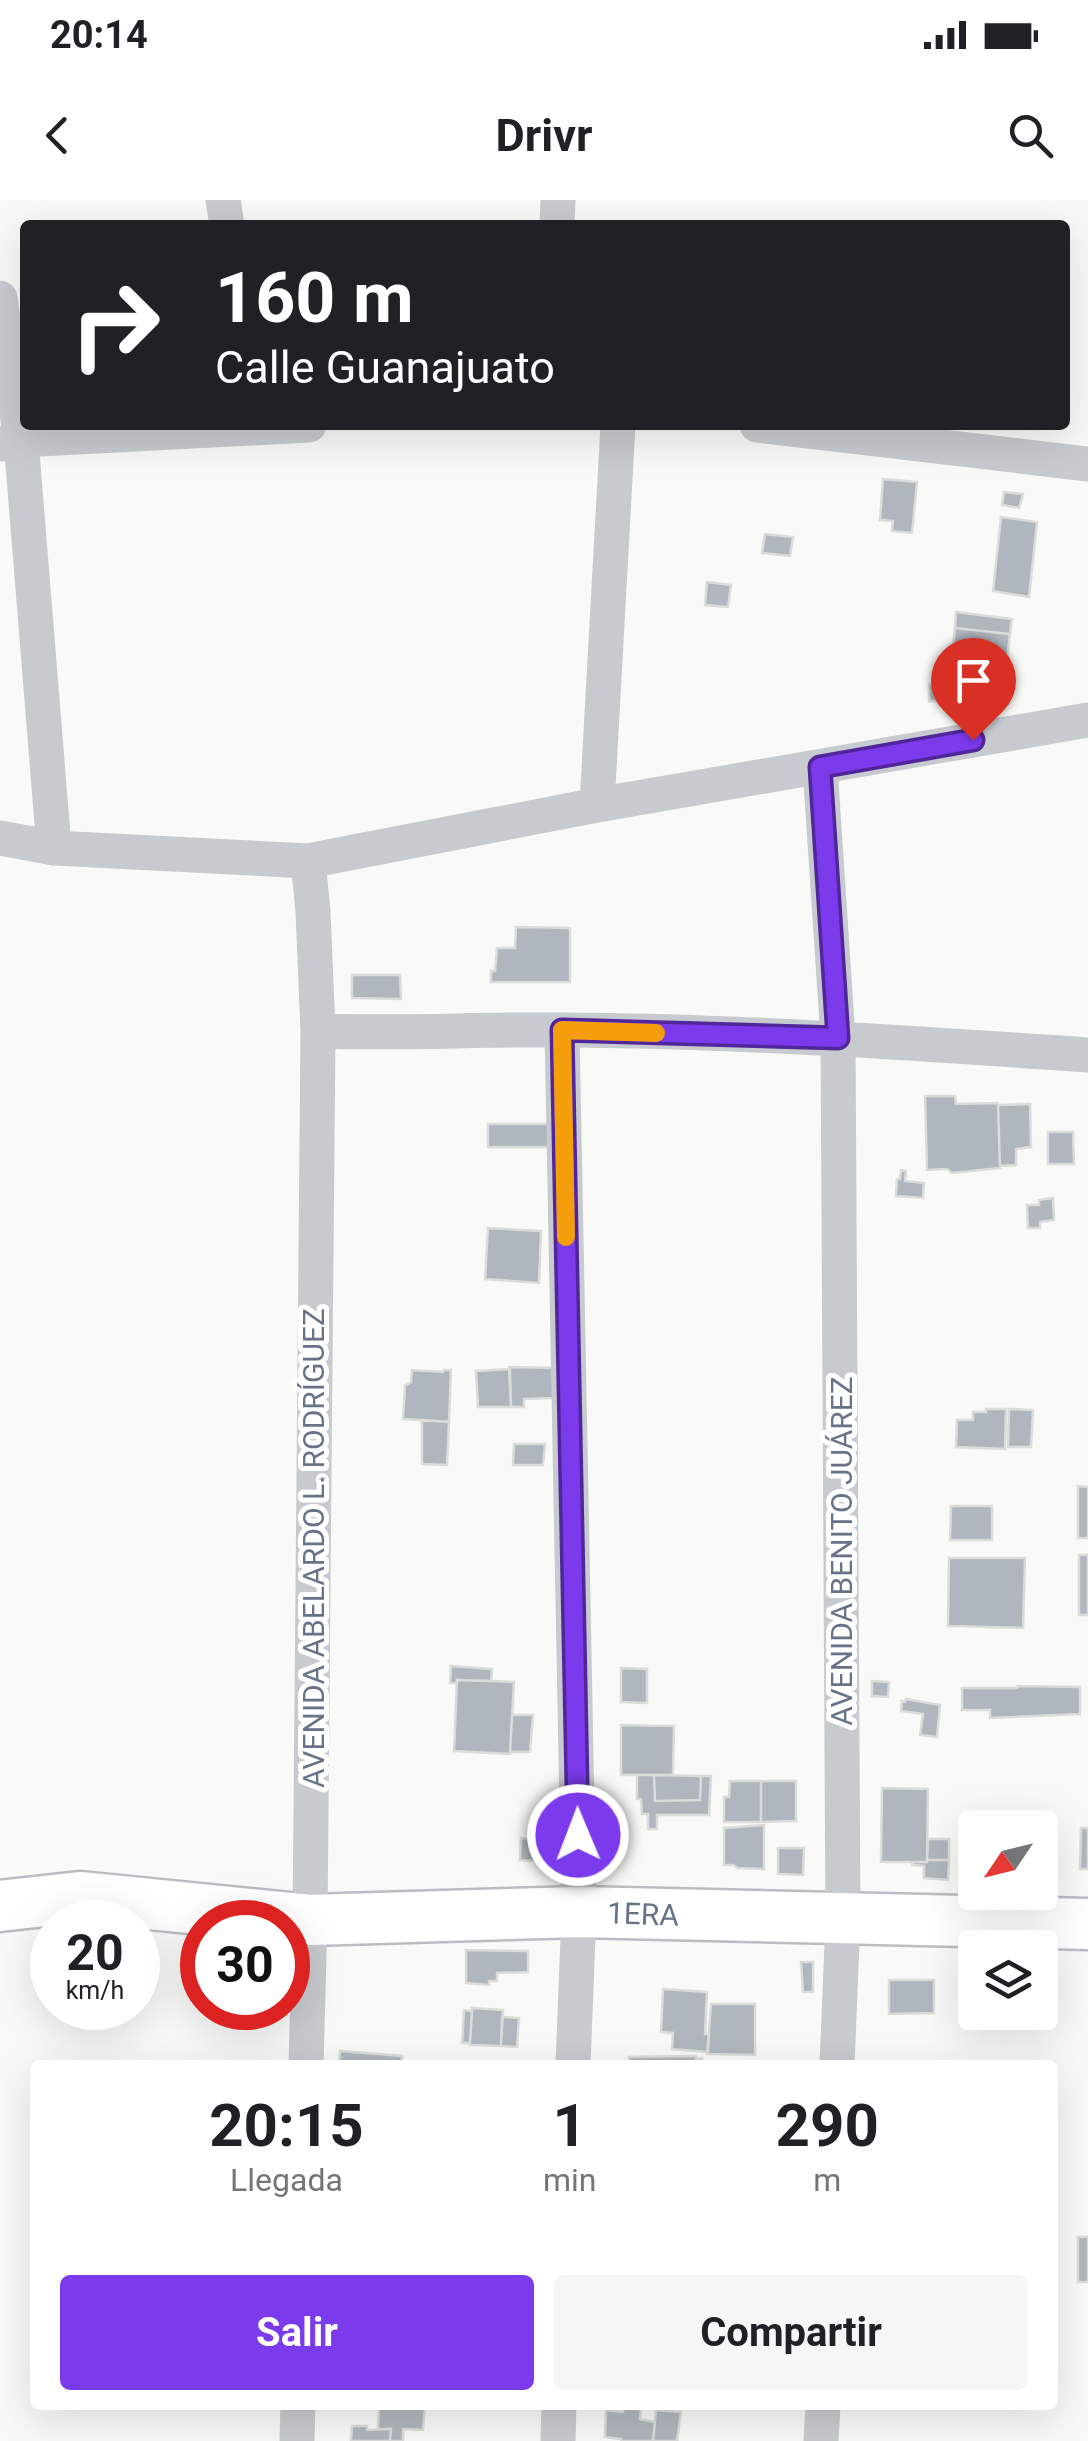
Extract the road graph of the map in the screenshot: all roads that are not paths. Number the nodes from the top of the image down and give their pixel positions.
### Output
1 (0, 298) edge
2 (194, 430) edge
3 (618, 430) edge
4 (799, 430) edge
5 (11, 442) edge
6 (1088, 464) edge
7 (1088, 720) edge
8 (820, 767) junction
9 (597, 806) junction
10 (0, 838) edge
11 (54, 848) junction
12 (308, 862) junction
13 (562, 1030) junction
14 (318, 1032) junction
15 (838, 1038) junction
16 (1088, 1055) edge
17 (0, 1906) edge
18 (180, 1907) edge
19 (579, 1912) junction
20 (310, 1920) joint
21 (843, 1920) junction
22 (1088, 1924) edge
23 (307, 2030) edge
24 (306, 2060) edge
25 (573, 2060) edge
26 (837, 2060) edge
27 (298, 2410) edge
28 (559, 2410) edge
29 (822, 2410) edge
30 (296, 2441) edge
31 (558, 2441) edge
32 (821, 2441) edge

1 - 5 street
2 - 5 street
3 - 9 street
4 - 6 street
5 - 11 street
7 - 8 street
8 - 9 street
8 - 15 street, AVENIDA BENITO JUÁREZ
9 - 12 street
10 - 11 street
11 - 12 street
12 - 14 street, AVENIDA ABELARDO L. RODRÍGUEZ
13 - 14 street
13 - 15 street
13 - 19 street
14 - 20 street, AVENIDA ABELARDO L. RODRÍGUEZ
15 - 16 street
15 - 21 street, AVENIDA BENITO JUÁREZ
17 - 18 main road, 1ERA
19 - 20 main road, 1ERA
19 - 21 main road, 1ERA
19 - 25 street
21 - 22 main road, 1ERA
21 - 26 street, AVENIDA BENITO JUÁREZ
23 - 24 street, AVENIDA ABELARDO L. RODRÍGUEZ
27 - 30 street
28 - 31 street
29 - 32 street

